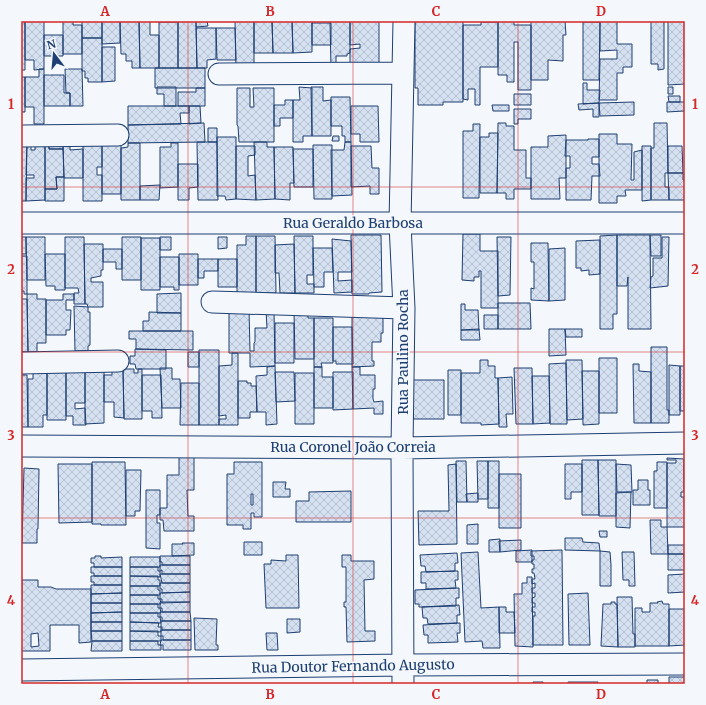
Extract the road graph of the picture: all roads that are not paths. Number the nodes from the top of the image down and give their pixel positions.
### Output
1 (404, 21) edge
2 (403, 73) junction
3 (220, 74) dead end
4 (118, 135) dead end
5 (21, 136) edge
6 (21, 223) edge
7 (685, 223) edge
8 (400, 224) junction
9 (212, 302) dead end
10 (404, 308) junction
11 (118, 361) dead end
12 (21, 363) edge
13 (685, 443) edge
14 (21, 446) edge
15 (402, 448) junction
16 (685, 664) edge
17 (21, 670) edge
18 (403, 675) edge

1 - 2 street, Rua Paulino Rocha
2 - 3 street
2 - 8 street, Rua Paulino Rocha
4 - 5 street
6 - 8 street, Rua Geraldo Barbosa
7 - 8 street, Rua Geraldo Barbosa
8 - 10 street, Rua Paulino Rocha
9 - 10 street
10 - 15 street, Rua Paulino Rocha
11 - 12 street
13 - 15 street, Rua Coronel João Correia
14 - 15 street, Rua Coronel João Correia
15 - 18 street, Rua Paulino Rocha
16 - 18 street, Rua Doutor Fernando Augusto
17 - 18 street, Rua Doutor Fernando Augusto

